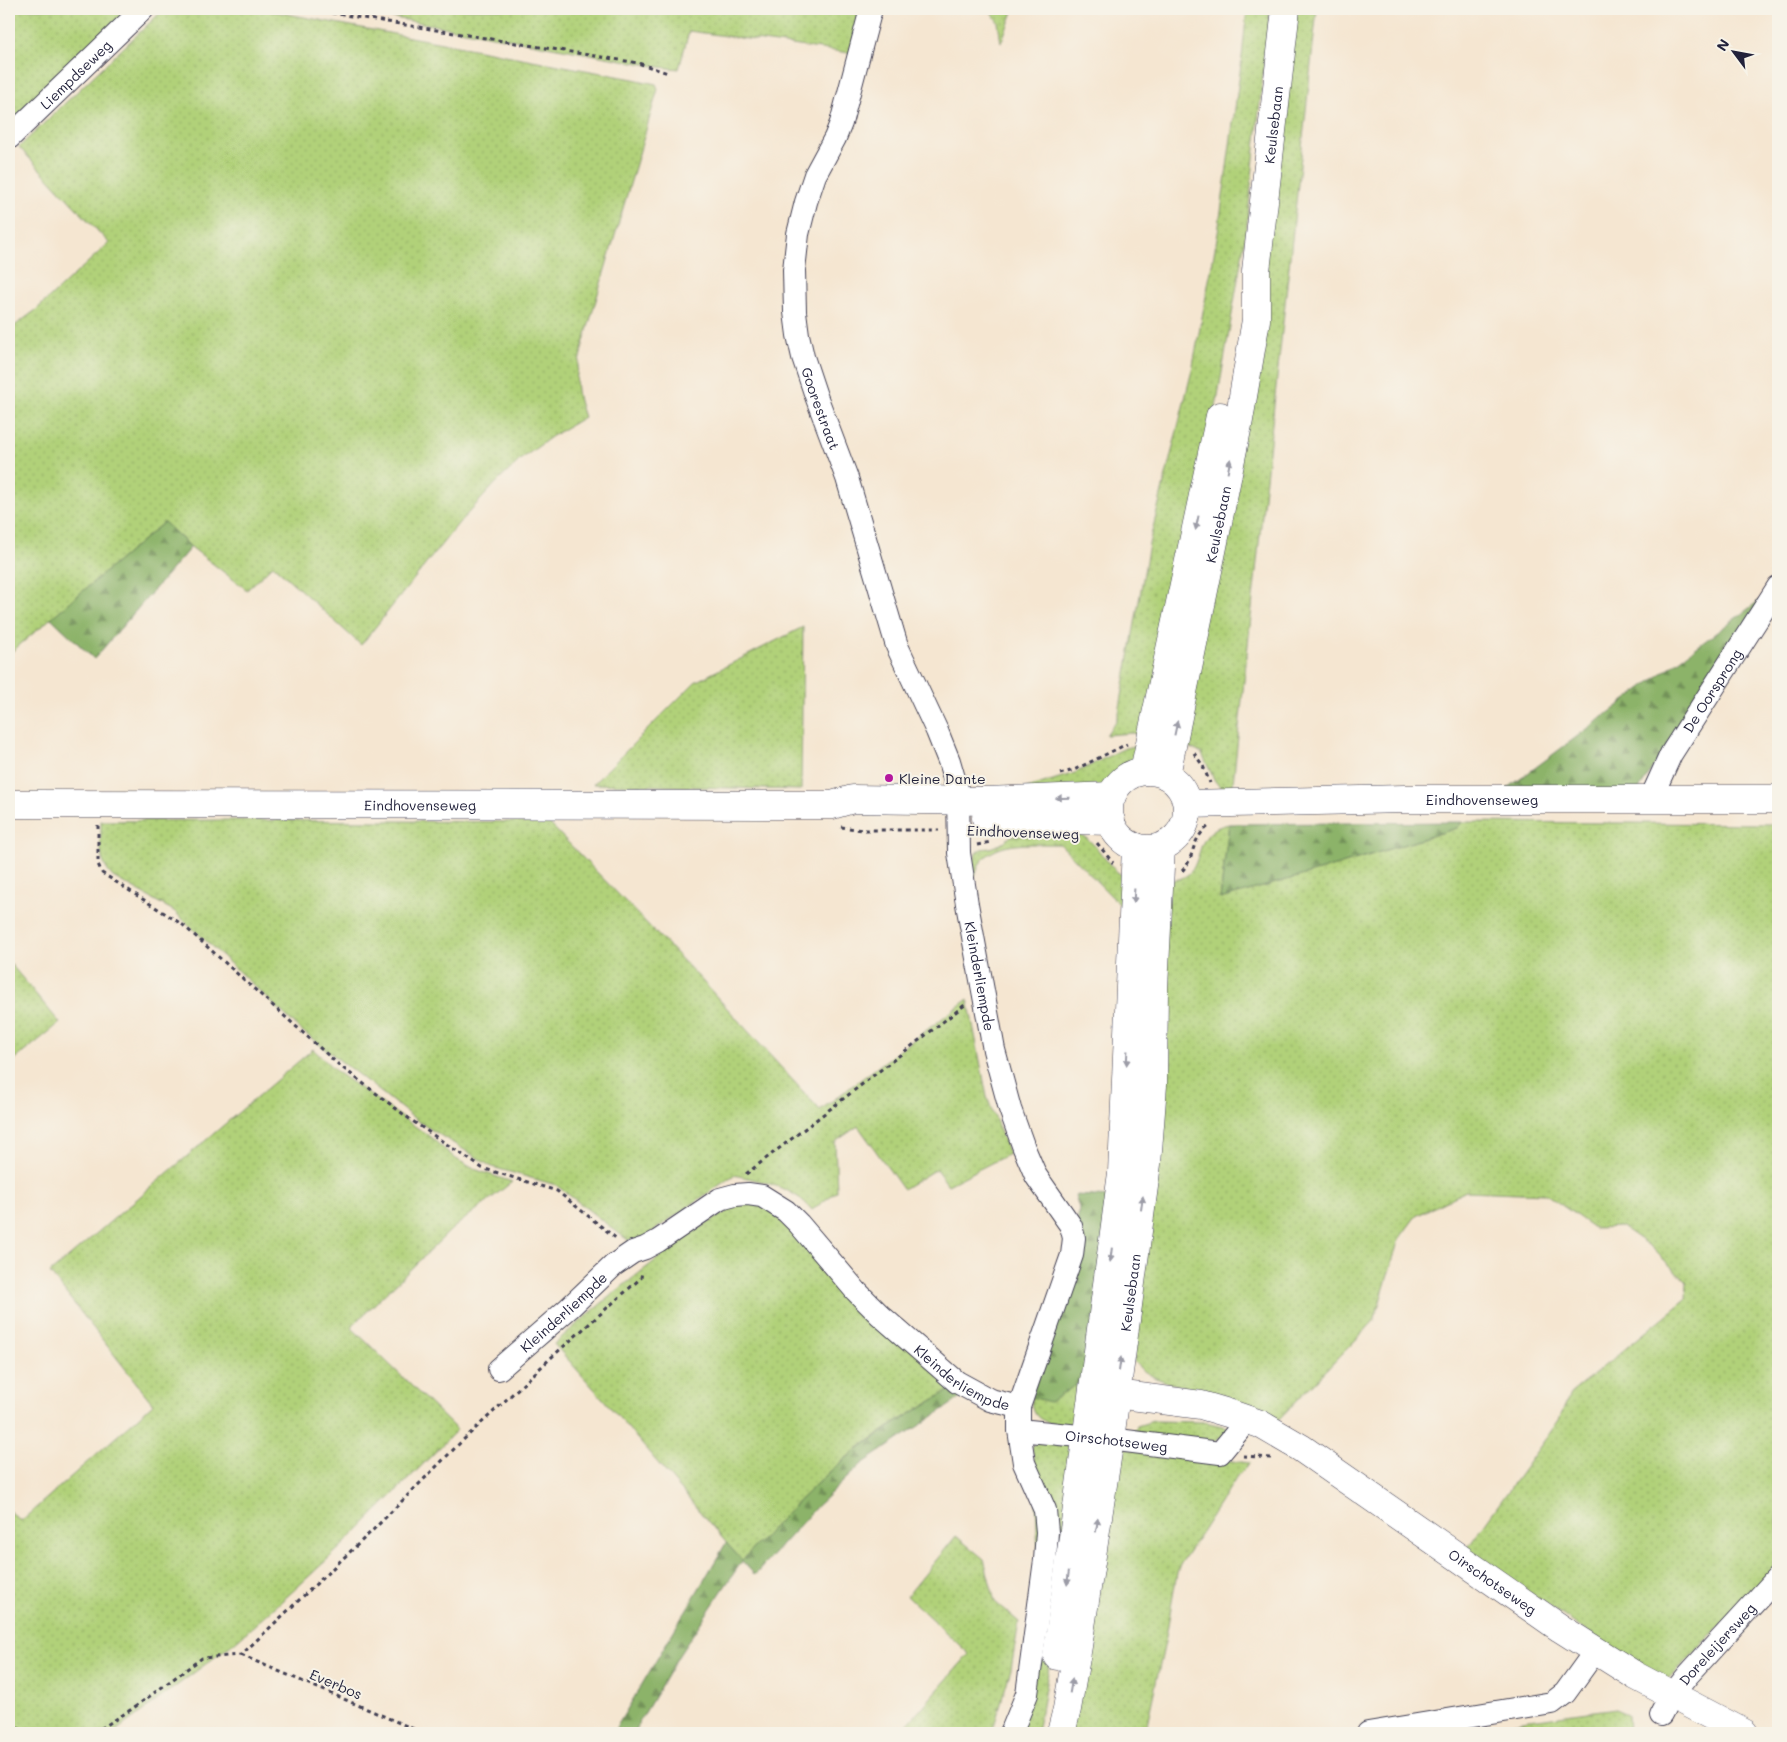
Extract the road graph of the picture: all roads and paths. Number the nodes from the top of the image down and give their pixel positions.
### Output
1 (143, 9) edge
2 (308, 9) edge
3 (871, 9) edge
4 (1286, 9) edge
5 (668, 73) dead end
6 (9, 138) edge
7 (1256, 271) junction
8 (1778, 587) edge
9 (1172, 747) junction
10 (1155, 773) junction
11 (1651, 798) junction
12 (1778, 798) edge
13 (9, 804) edge
14 (99, 804) junction
15 (1187, 804) junction
16 (958, 808) junction
17 (1221, 813) junction
18 (1106, 819) junction
19 (1149, 847) junction
20 (1147, 875) junction
21 (982, 991) junction
22 (735, 1195) junction
23 (639, 1250) junction
24 (499, 1368) dead end
25 (1105, 1392) junction
26 (1019, 1407) junction
27 (1248, 1419) junction
28 (1019, 1430) junction
29 (1099, 1438) junction
30 (1778, 1577) edge
31 (1596, 1650) junction
32 (241, 1655) junction
33 (1666, 1706) junction
34 (9, 1726) edge
35 (34, 1733) edge
36 (94, 1733) edge
37 (423, 1733) edge
38 (1011, 1733) edge
39 (1042, 1733) edge
40 (1061, 1733) edge
41 (1368, 1733) edge
42 (1744, 1733) edge

1 - 6 street, Liempdseweg
2 - 5 path
3 - 16 street, Goorestraat
4 - 7 main road, Keulsebaan
9 -> 7 main road, Keulsebaan
7 -> 10 main road, Keulsebaan
8 - 11 street, De Oorsprong
9 - 10 main road, Keulsebaan
9 - 17 path
10 - 15 main road
10 - 18 main road
11 - 12 main road, Eindhovenseweg
11 - 17 main road, Eindhovenseweg
13 - 14 main road, Eindhovenseweg
14 - 16 main road, Eindhovenseweg
14 - 23 path
15 - 17 main road, Eindhovenseweg
15 - 19 main road
16 - 18 main road, Eindhovenseweg
16 - 21 street, Kleinderliempde
17 - 20 path
18 - 19 main road
18 - 20 path, Eindhovenseweg
19 - 20 main road, Keulsebaan
20 - 25 main road, Keulsebaan
21 - 22 path
21 - 26 street, Kleinderliempde
22 - 23 street, Kleinderliempde
22 - 26 street, Kleinderliempde
23 - 24 street, Kleinderliempde
23 - 32 path
25 - 27 main road, Oirschotseweg
25 - 29 main road, Keulsebaan
26 - 28 street
27 - 29 street, Oirschotseweg
27 - 31 main road, Oirschotseweg
28 - 29 street, Oirschotseweg
28 - 38 street
29 -> 39 main road, Keulsebaan
40 -> 29 main road, Keulsebaan
30 - 33 street, Doreleijersweg
31 - 33 main road, Oirschotseweg
31 - 41 street
32 - 36 path
32 - 37 path, Everbos
33 - 42 main road, Oirschotseweg
34 - 35 path

